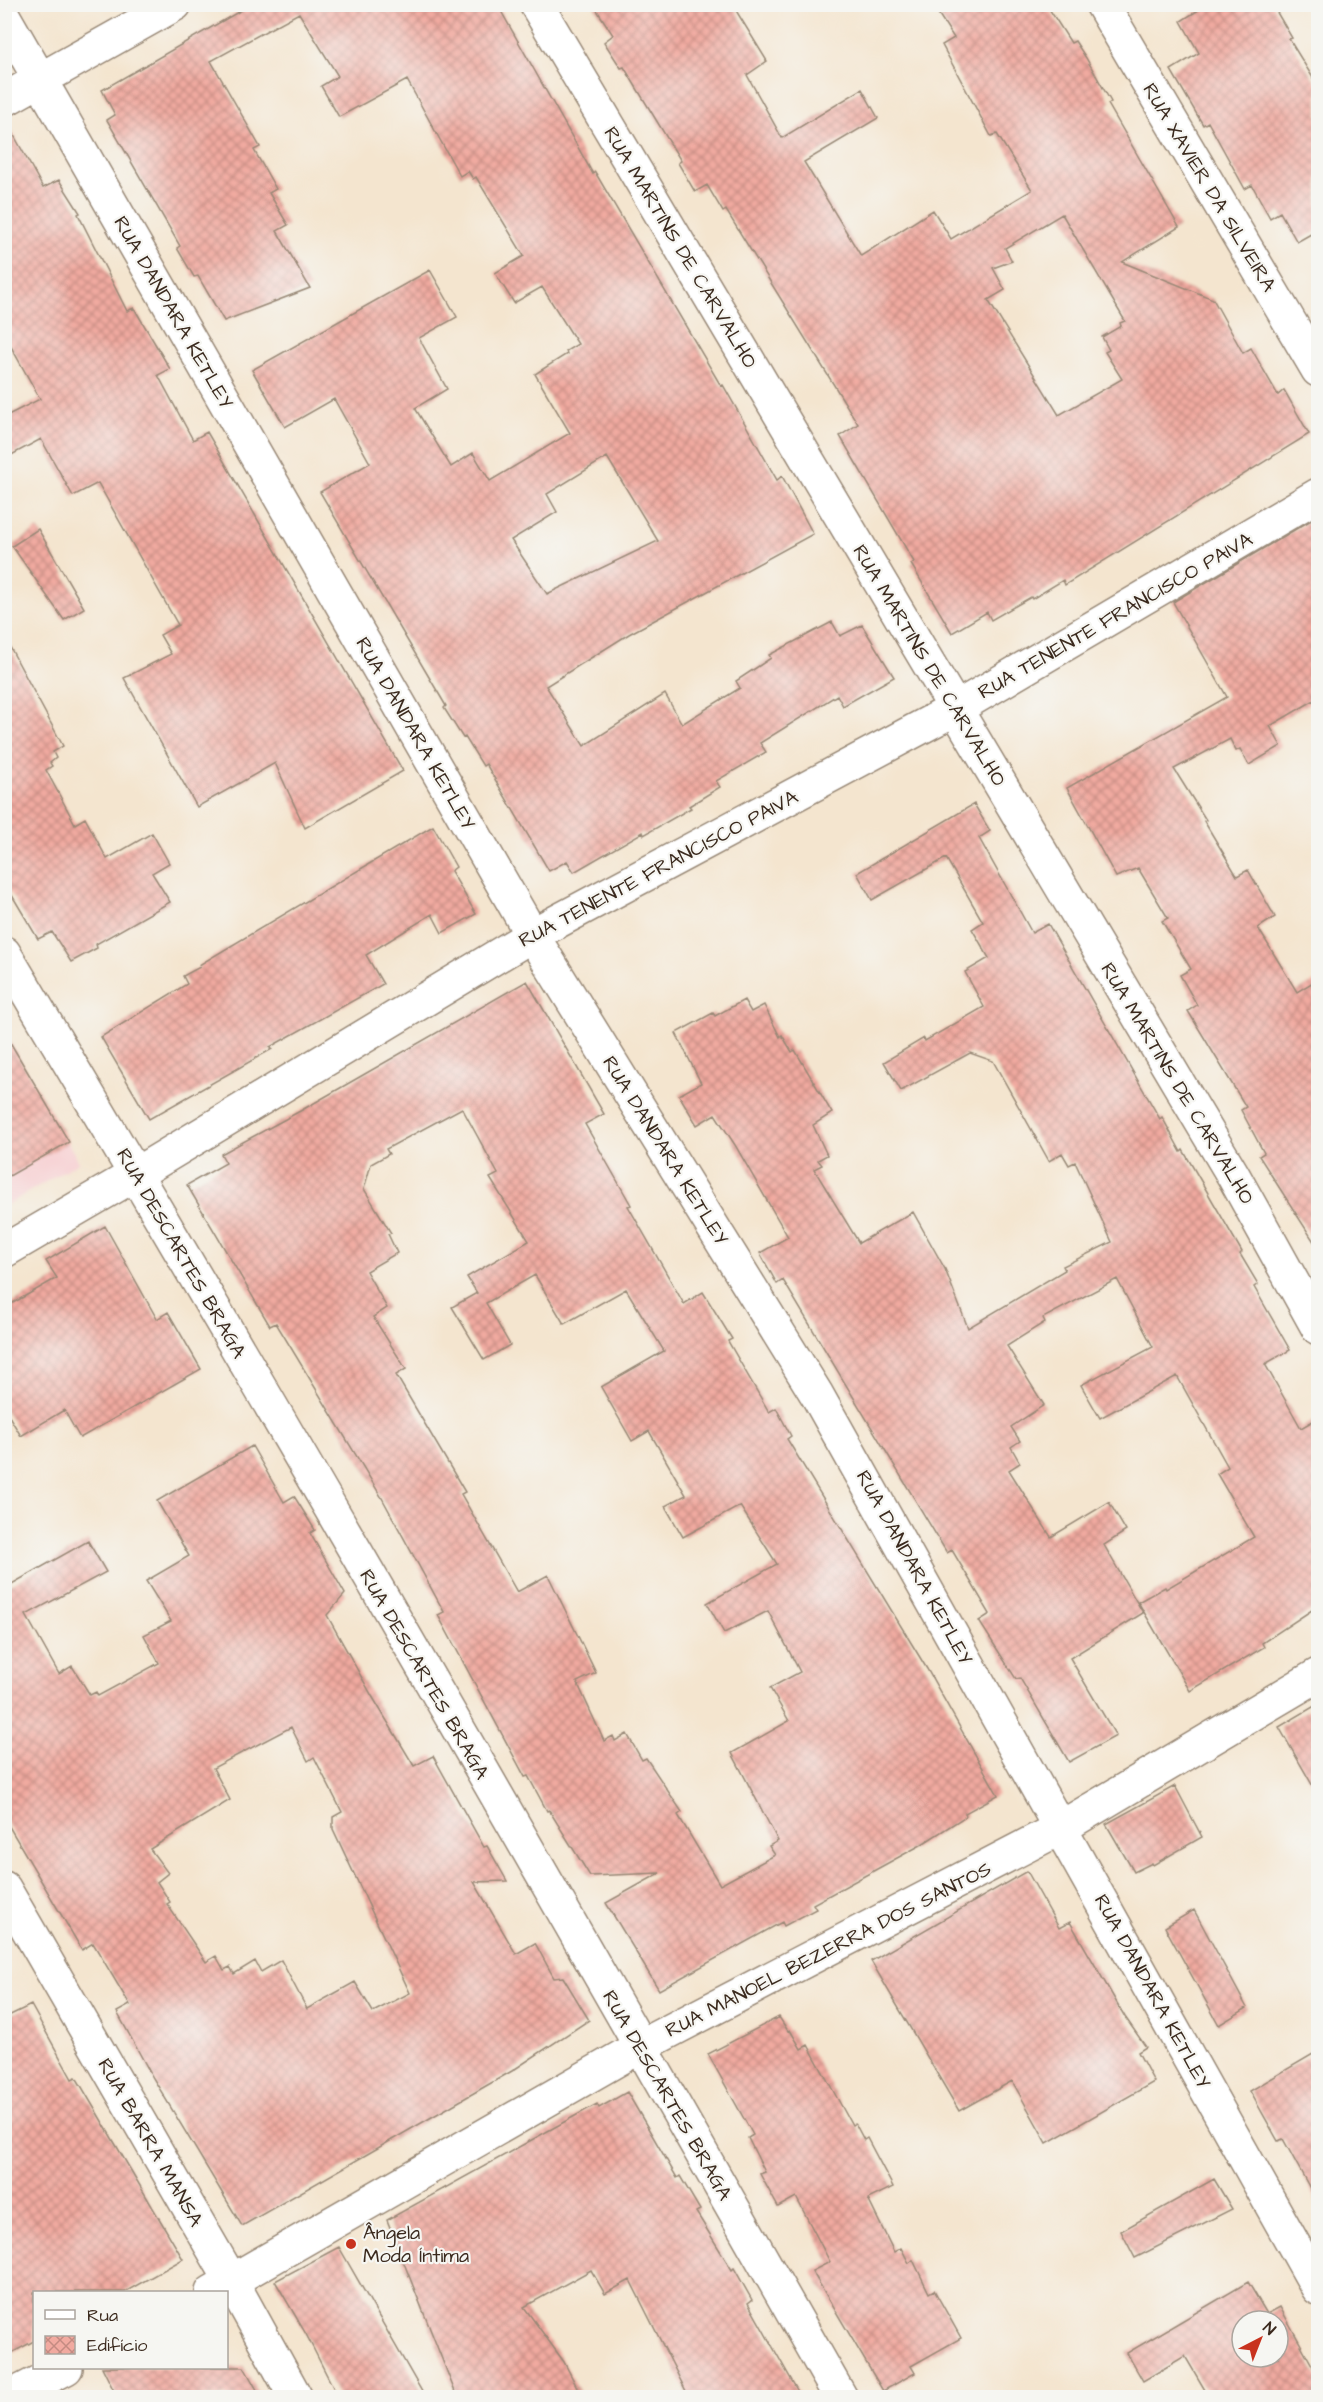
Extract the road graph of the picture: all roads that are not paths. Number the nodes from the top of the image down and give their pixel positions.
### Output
1 (175, 4) edge
2 (536, 4) edge
3 (1102, 4) edge
4 (4, 17) edge
5 (41, 80) junction
6 (4, 100) edge
7 (1318, 370) edge
8 (1318, 495) edge
9 (956, 709) junction
10 (532, 935) junction
11 (4, 953) edge
12 (136, 1174) junction
13 (4, 1251) edge
14 (1318, 1328) edge
15 (1318, 1675) edge
16 (1062, 1827) junction
17 (4, 1888) edge
18 (641, 2046) junction
19 (222, 2287) edge
20 (1318, 2288) edge
21 (228, 2296) edge
22 (59, 2381) edge
23 (8, 2397) edge
24 (296, 2397) edge
25 (841, 2397) edge

1 - 5 street
2 - 9 street, RUA MARTINS DE CARVALHO
3 - 7 street, RUA XAVIER DA SILVEIRA
4 - 5 street, RUA DANDARA KETLEY
5 - 6 street
5 - 10 street, RUA DANDARA KETLEY
8 - 9 street, RUA TENENTE FRANCISCO PAIVA
9 - 10 street, RUA TENENTE FRANCISCO PAIVA
9 - 14 street, RUA MARTINS DE CARVALHO
10 - 12 street, RUA TENENTE FRANCISCO PAIVA
10 - 16 street, RUA DANDARA KETLEY
11 - 12 street, RUA DESCARTES BRAGA
12 - 13 street, RUA TENENTE FRANCISCO PAIVA
12 - 18 street, RUA DESCARTES BRAGA
15 - 16 street, RUA MANOEL BEZERRA DOS SANTOS
16 - 18 street, RUA MANOEL BEZERRA DOS SANTOS
16 - 20 street, RUA DANDARA KETLEY
17 - 19 street, RUA BARRA MANSA
18 - 19 street, RUA MANOEL BEZERRA DOS SANTOS
18 - 25 street, RUA DESCARTES BRAGA
21 - 24 street, RUA BARRA MANSA
22 - 23 street

